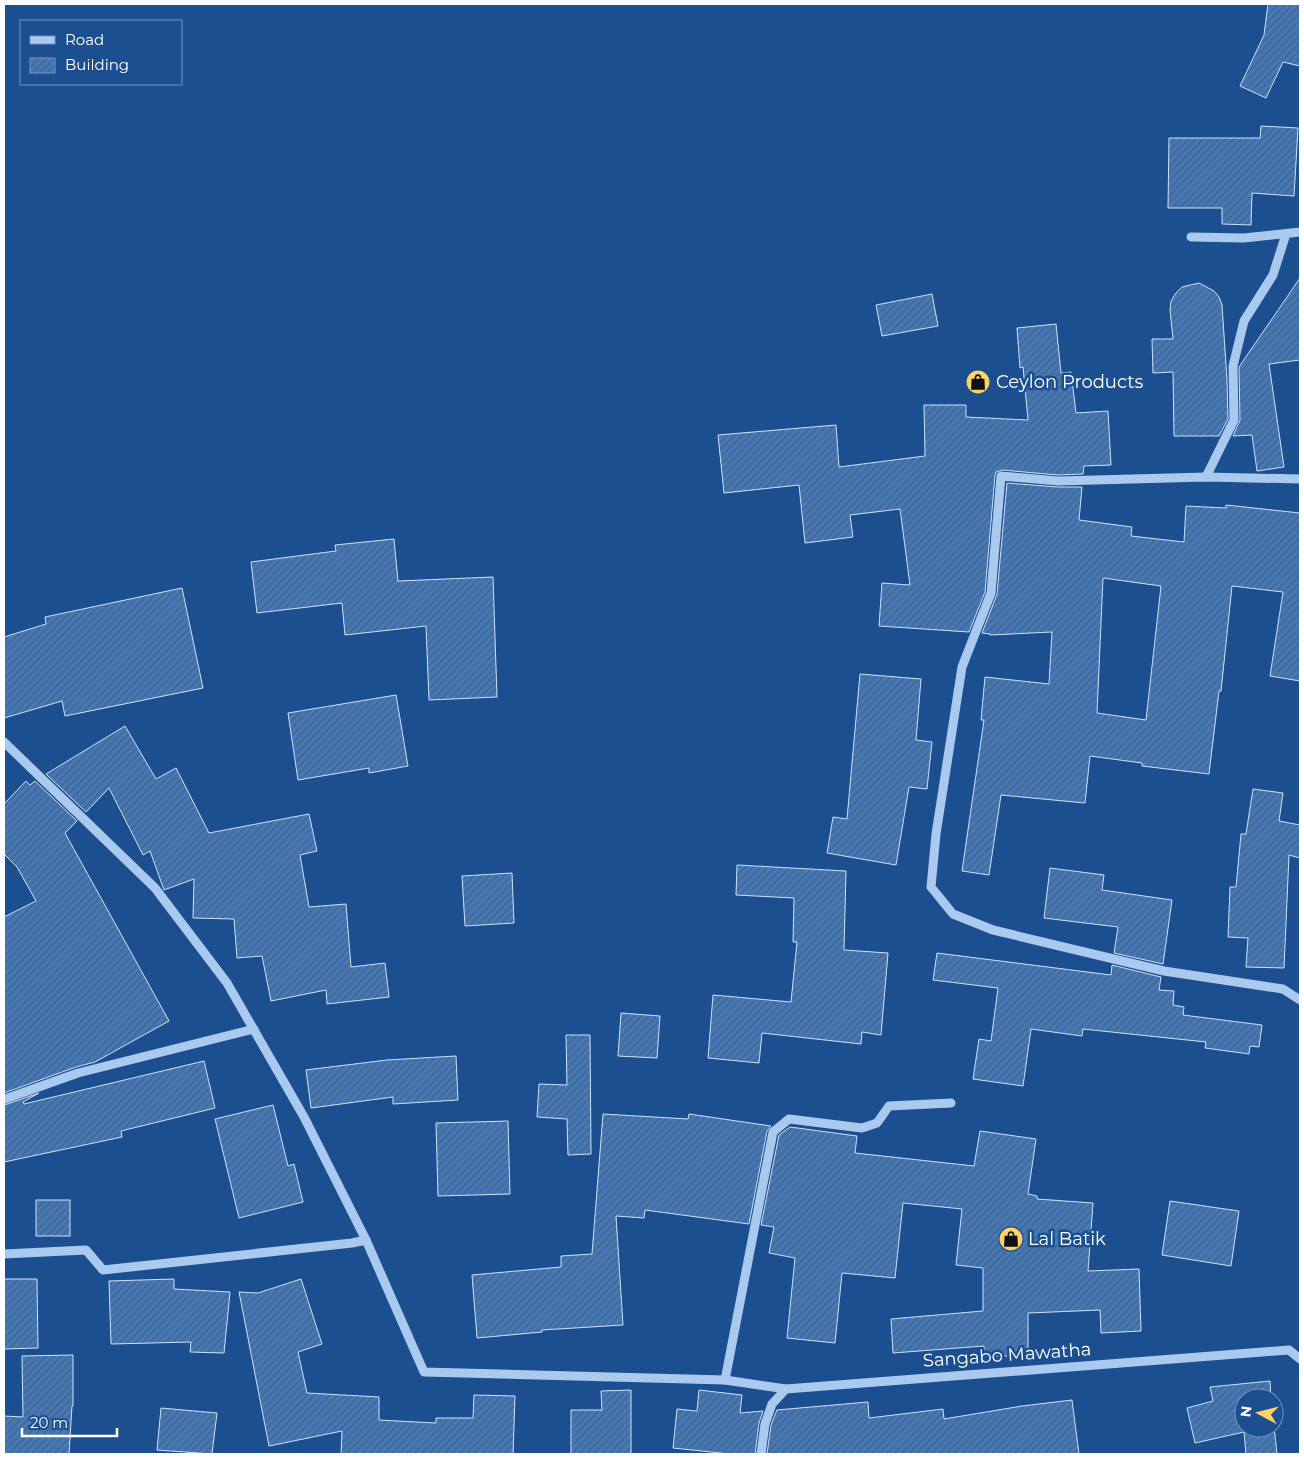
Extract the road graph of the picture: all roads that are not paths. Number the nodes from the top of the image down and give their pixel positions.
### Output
1 (1300, 232) edge
2 (1286, 234) junction
3 (1191, 237) dead end
4 (1206, 477) junction
5 (1300, 479) edge
6 (4, 742) edge
7 (1300, 1000) edge
8 (254, 1029) junction
9 (6, 1099) dead end
10 (951, 1103) dead end
11 (366, 1240) junction
12 (4, 1254) edge
13 (1300, 1359) edge
14 (725, 1380) junction
15 (786, 1389) junction
16 (762, 1454) edge

1 - 2 street
2 - 3 street
2 - 4 street
4 - 5 street
4 - 7 street
6 - 8 street
8 - 9 street
8 - 11 street
10 - 14 street
11 - 12 street
11 - 14 street, Sangabo Mawatha
13 - 15 street, Sangabo Mawatha
14 - 15 street, Sangabo Mawatha
15 - 16 street

